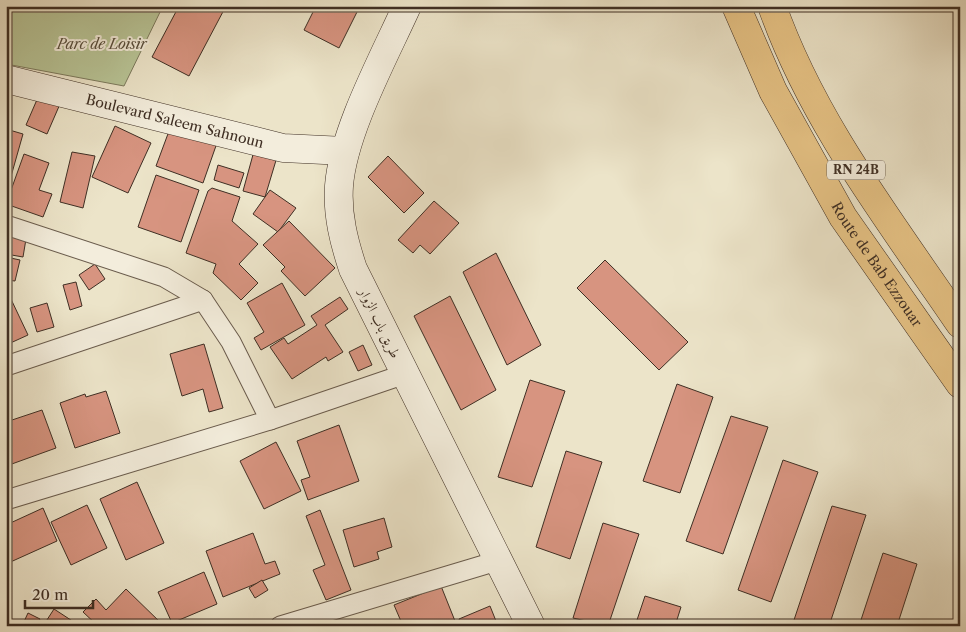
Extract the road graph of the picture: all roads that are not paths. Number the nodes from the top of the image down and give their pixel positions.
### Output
1 (407, 6) edge
2 (736, 6) edge
3 (772, 6) edge
4 (6, 79) edge
5 (345, 152) junction
6 (884, 212) junction
7 (843, 217) junction
8 (6, 225) edge
9 (909, 249) junction
10 (877, 267) junction
11 (202, 300) junction
12 (960, 324) edge
13 (6, 366) edge
14 (405, 374) junction
15 (960, 384) edge
16 (270, 420) junction
17 (6, 500) edge
18 (497, 561) junction
19 (280, 626) edge
20 (531, 626) edge

1 - 5 street, طريق باب الزوار
2 - 7 main road, Route de Bab Ezzouar
3 - 6 main road, RN 24B
4 - 5 street, Boulevard Saleem Sahnoun
5 - 14 street, طريق باب الزوار
6 - 7 main road
6 - 9 main road, RN 24B
7 - 10 main road, Route de Bab Ezzouar
8 - 11 street
9 - 10 main road
9 - 12 main road, RN 24B
10 - 15 main road, Route de Bab Ezzouar
11 - 13 street
11 - 16 street
14 - 16 street
14 - 18 street, طريق باب الزوار
16 - 17 street
18 - 19 street
18 - 20 street, طريق باب الزوار

